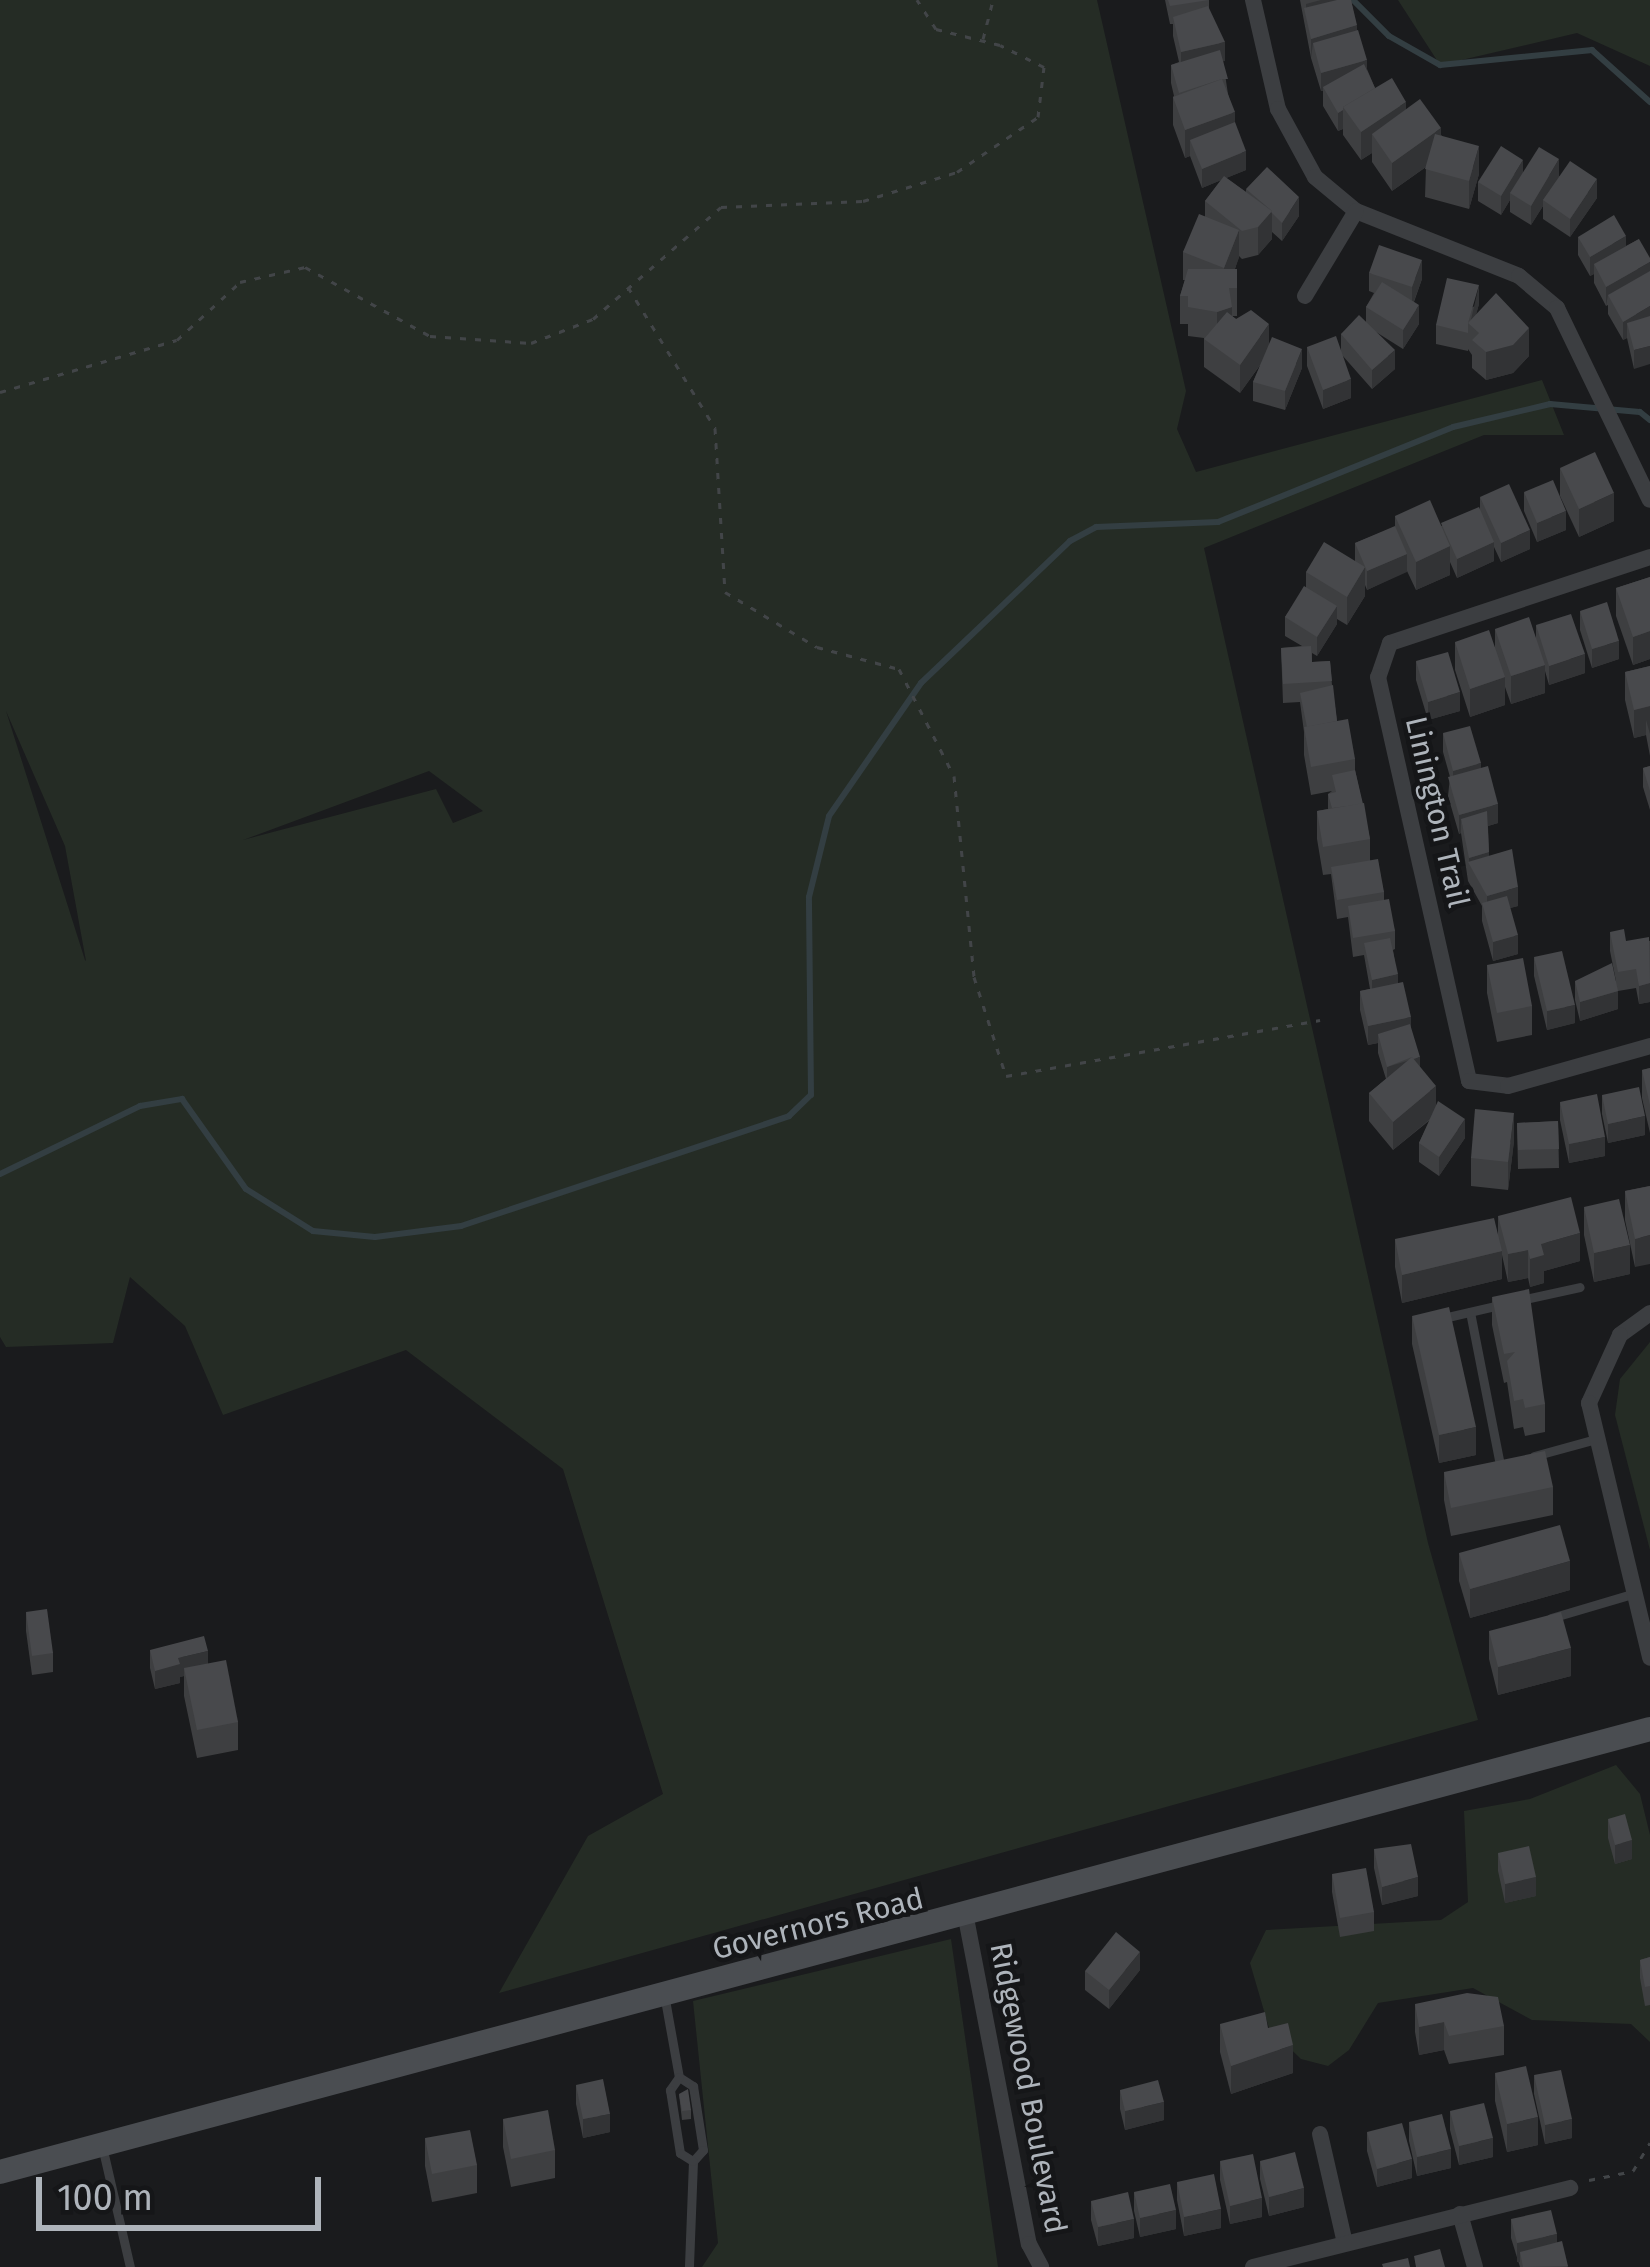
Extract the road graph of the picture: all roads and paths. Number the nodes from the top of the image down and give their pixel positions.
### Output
1 (917, 0) edge
2 (993, 0) edge
3 (1253, 0) edge
4 (982, 41) junction
5 (1356, 211) junction
6 (628, 287) junction
7 (1305, 296) dead end
8 (0, 392) edge
9 (1650, 500) edge
10 (1650, 557) edge
11 (1320, 1020) dead end
12 (1650, 1046) edge
13 (1580, 1287) dead end
14 (1470, 1312) junction
15 (1650, 1313) edge
16 (1416, 1324) edge
17 (1592, 1440) junction
18 (1500, 1465) junction
19 (1484, 1469) edge
20 (1632, 1594) junction
21 (1529, 1625) edge
22 (1650, 1658) edge
23 (1650, 1729) edge
24 (967, 1918) junction
25 (664, 1994) junction
26 (679, 2077) junction
27 (1320, 2134) dead end
28 (1650, 2143) edge
29 (102, 2146) junction
30 (693, 2162) junction
31 (0, 2172) edge
32 (1578, 2184) joint
33 (1460, 2214) junction
34 (1345, 2243) junction
35 (130, 2267) edge
36 (689, 2267) edge
37 (1041, 2267) edge
38 (1253, 2267) edge
39 (1475, 2267) edge

1 - 4 path
2 - 4 path
3 - 5 street
4 - 6 path
5 - 7 street
5 - 9 street
6 - 8 path
6 - 11 path
10 - 12 street, Linington Trail
13 - 14 lane
14 - 16 lane
14 - 18 lane
15 - 17 street
17 - 18 lane
17 - 20 street
18 - 19 lane
20 - 21 lane
20 - 22 street
23 - 24 main road, Governors Road
24 - 25 main road, Governors Road
24 - 37 street, Ridgewood Boulevard
25 - 26 lane
25 - 29 main road, Governors Road
26 - 30 lane
26 - 30 lane
27 - 34 street
28 - 32 path
29 - 31 main road, Governors Road
29 - 35 lane
30 - 36 lane
32 - 33 street
33 - 34 street
33 - 39 street
34 - 38 street

